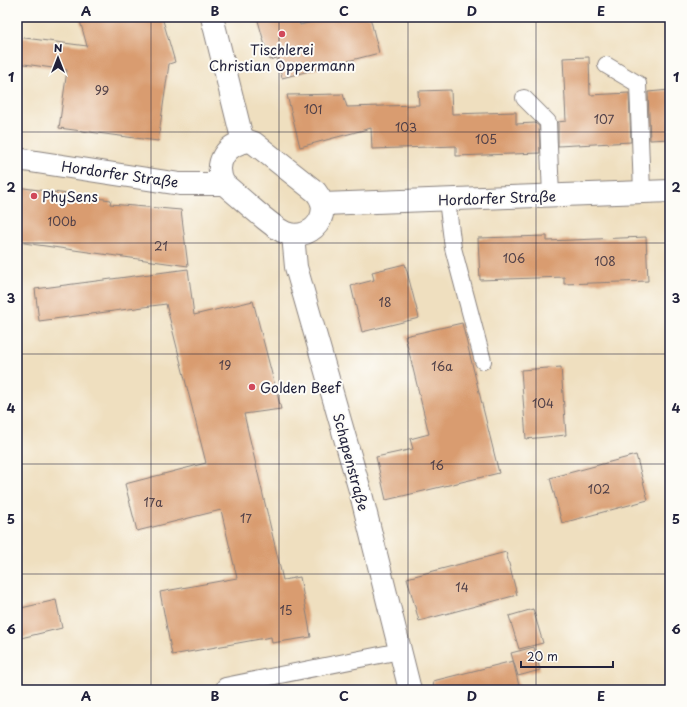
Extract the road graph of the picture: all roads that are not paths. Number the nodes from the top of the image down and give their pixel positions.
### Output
1 (212, 17) edge
2 (606, 65) dead end
3 (524, 98) dead end
4 (243, 142) junction
5 (17, 159) edge
6 (224, 184) junction
7 (670, 191) edge
8 (642, 192) junction
9 (551, 196) junction
10 (447, 200) junction
11 (323, 204) junction
12 (293, 235) junction
13 (483, 361) dead end
14 (400, 652) junction
15 (225, 686) dead end
16 (410, 690) edge

1 - 4 main road
2 - 8 lane
3 - 9 lane
4 - 6 main road
4 - 11 main road
5 - 6 main road, Hordorfer Straße
6 - 12 main road
7 - 8 main road, Hordorfer Straße
8 - 9 main road, Hordorfer Straße
9 - 10 main road, Hordorfer Straße
10 - 11 main road, Hordorfer Straße
10 - 13 lane
11 - 12 main road
12 - 14 main road, Schapenstraße
14 - 15 lane
14 - 16 main road, Schapenstraße

